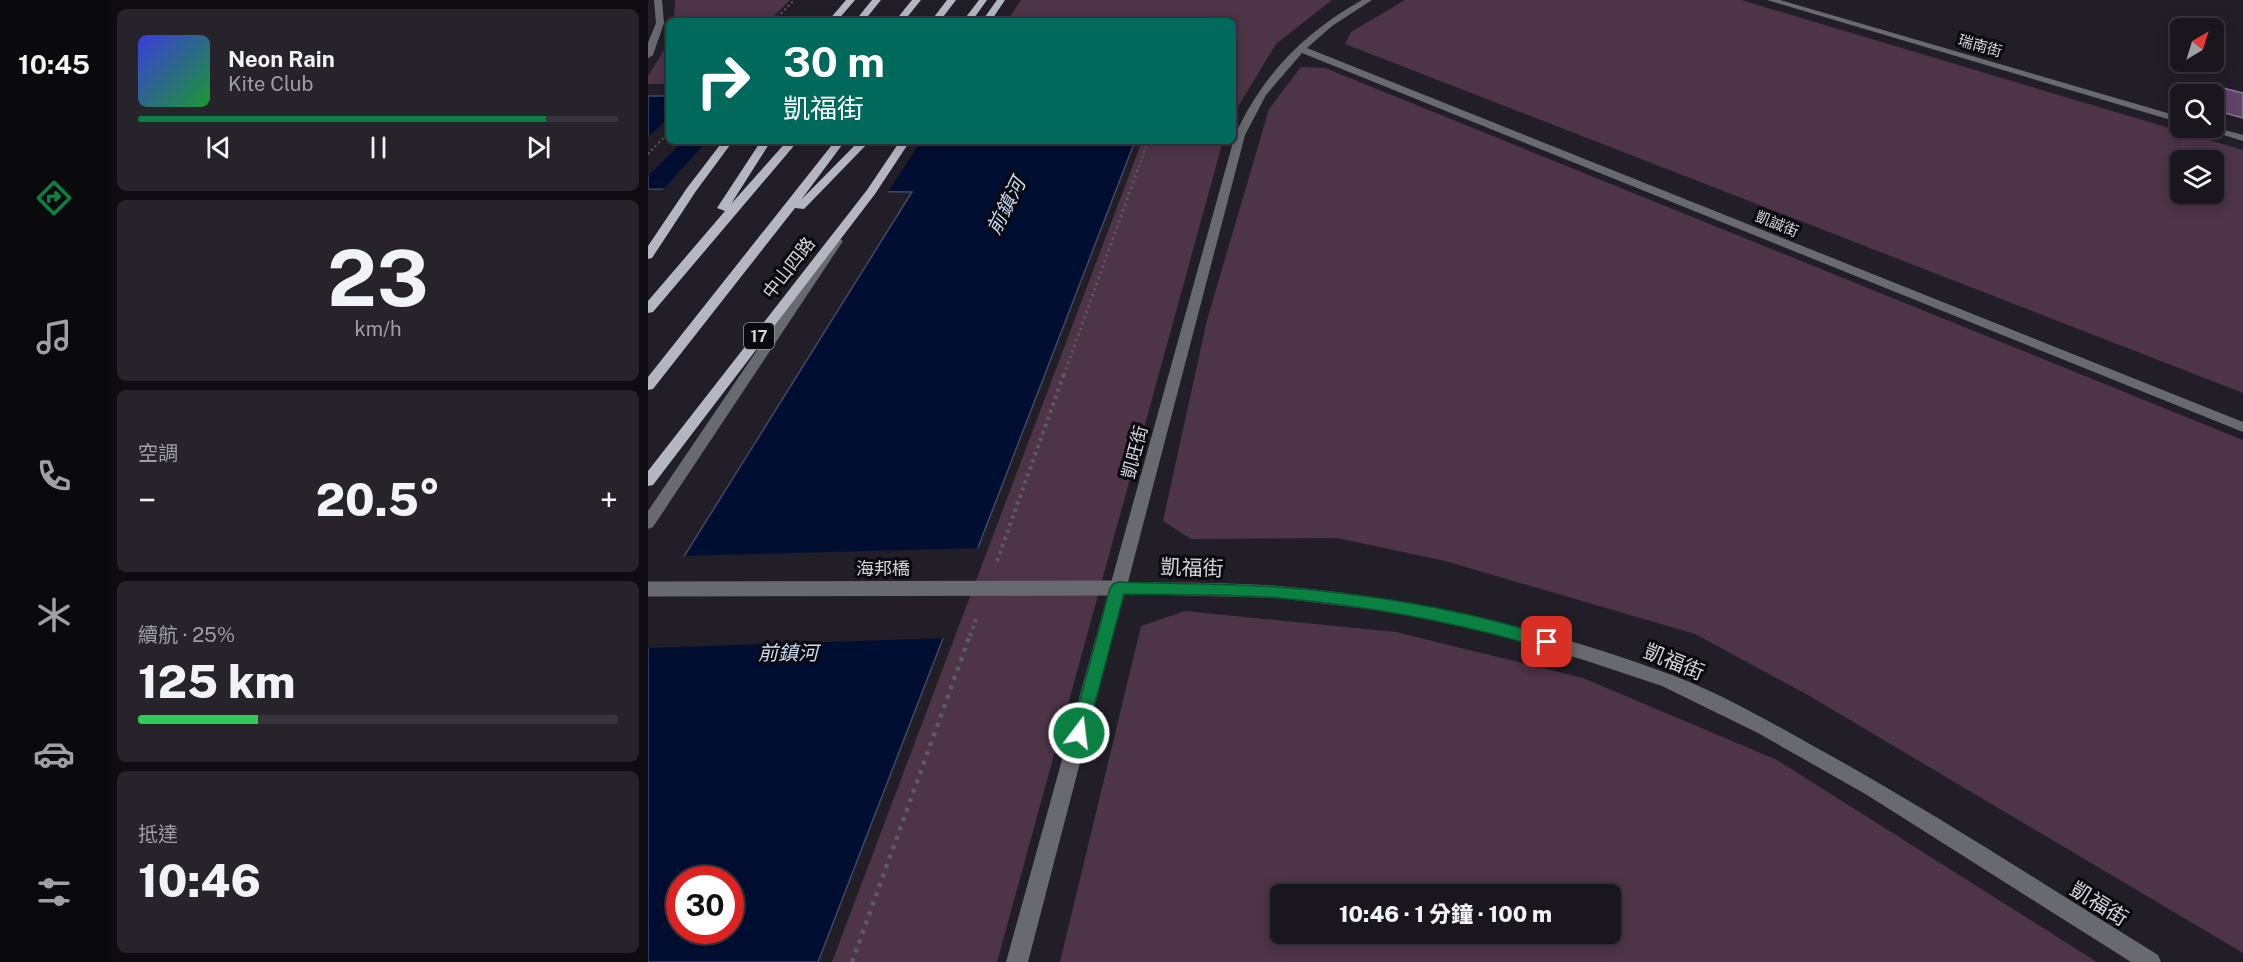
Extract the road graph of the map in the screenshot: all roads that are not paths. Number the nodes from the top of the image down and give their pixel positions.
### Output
1 (658, 0) edge
2 (851, 0) edge
3 (877, 0) edge
4 (917, 0) edge
5 (952, 0) edge
6 (983, 0) edge
7 (1001, 0) edge
8 (1368, 0) edge
9 (1771, 0) edge
10 (835, 18) edge
11 (862, 18) edge
12 (902, 18) edge
13 (937, 18) edge
14 (969, 18) edge
15 (988, 18) edge
16 (1299, 48) junction
17 (648, 56) edge
18 (2170, 117) edge
19 (2224, 133) edge
20 (2243, 138) edge
21 (726, 144) edge
22 (764, 144) edge
23 (790, 144) edge
24 (838, 144) edge
25 (862, 144) edge
26 (902, 144) edge
27 (871, 192) junction
28 (696, 250) junction
29 (648, 255) edge
30 (751, 257) junction
31 (648, 309) edge
32 (648, 386) edge
33 (2243, 427) edge
34 (648, 481) edge
35 (648, 523) edge
36 (1118, 588) junction
37 (648, 589) edge
38 (1017, 962) edge
39 (2150, 962) edge

1 - 17 street
2 - 10 main road
3 - 11 main road
4 - 12 main road
5 - 13 main road
6 - 14 main road
7 - 15 main road
8 - 16 street, 凱旺街
9 - 18 street, 瑞南街
16 - 33 street, 凱誠街
16 - 36 street, 凱旺街
19 - 20 street
21 - 29 main road
22 - 28 main road
23 - 28 main road
24 - 30 main road, 中山四路
25 - 30 main road, 中山四路
26 - 27 main road, 17
27 - 34 main road, 中山四路 / 17
27 - 35 street
28 - 31 main road
30 - 32 main road, 中山四路
36 - 37 street, 海邦橋, bridge
36 - 38 street, 凱旺街
36 - 39 street, 凱福街

